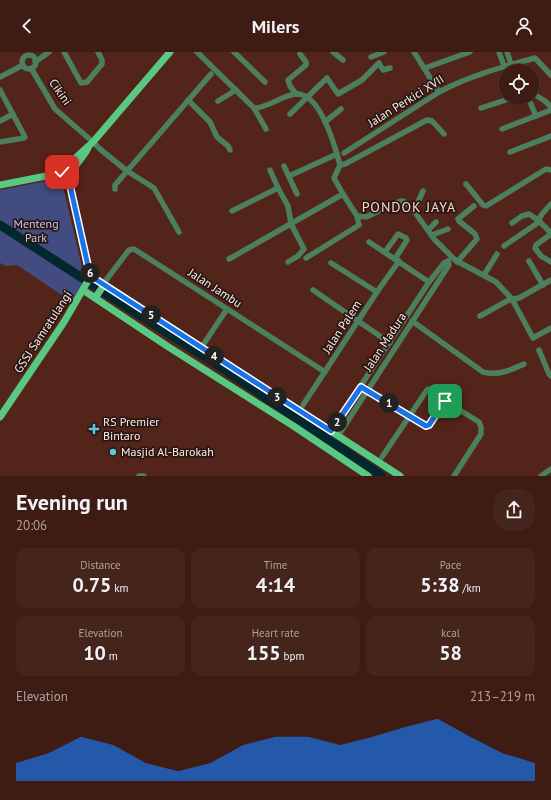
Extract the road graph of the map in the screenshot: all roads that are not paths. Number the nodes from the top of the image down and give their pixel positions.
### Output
1 (49, 52) edge
2 (64, 52) edge
3 (98, 52) edge
4 (170, 52) edge
5 (197, 52) edge
6 (234, 52) edge
7 (334, 52) edge
8 (385, 52) edge
9 (414, 52) edge
10 (470, 52) edge
11 (499, 52) edge
12 (507, 52) edge
13 (24, 54) edge
14 (300, 54) dead end
15 (371, 57) dead end
16 (34, 59) junction
17 (343, 60) dead end
18 (503, 64) edge
19 (512, 64) joint
20 (22, 65) junction
21 (31, 68) junction
22 (390, 68) dead end
23 (425, 68) junction
24 (499, 68) edge
25 (211, 74) dead end
26 (551, 75) edge
27 (0, 77) edge
28 (265, 82) dead end
29 (0, 90) edge
30 (236, 90) junction
31 (439, 92) junction
32 (296, 94) junction
33 (539, 97) edge
34 (307, 98) junction
35 (188, 100) junction
36 (218, 101) dead end
37 (499, 102) edge
38 (531, 104) edge
39 (254, 108) junction
40 (480, 108) dead end
41 (551, 108) edge
42 (341, 109) dead end
43 (13, 114) junction
44 (290, 114) dead end
45 (536, 116) junction
46 (0, 121) edge
47 (325, 122) junction
48 (266, 129) dead end
49 (502, 129) dead end
50 (444, 134) dead end
51 (551, 136) edge
52 (0, 142) edge
53 (93, 142) junction
54 (88, 148) junction
55 (230, 150) dead end
56 (510, 152) dead end
57 (344, 153) dead end
58 (337, 154) junction
59 (340, 164) junction
60 (284, 166) dead end
61 (270, 170) dead end
62 (551, 170) edge
63 (127, 171) junction
64 (56, 174) junction
65 (289, 176) junction
66 (69, 181) junction
67 (466, 184) dead end
68 (0, 185) edge
69 (278, 188) junction
70 (115, 189) dead end
71 (423, 191) dead end
72 (297, 194) dead end
73 (343, 194) junction
74 (551, 204) edge
75 (474, 206) dead end
76 (232, 211) dead end
77 (414, 212) junction
78 (357, 216) junction
79 (539, 221) junction
80 (436, 222) dead end
81 (512, 223) dead end
82 (291, 224) junction
83 (448, 229) dead end
84 (428, 230) junction
85 (180, 232) dead end
86 (551, 233) edge
87 (432, 235) junction
88 (370, 242) dead end
89 (504, 246) dead end
90 (385, 252) junction
91 (497, 254) dead end
92 (306, 258) dead end
93 (228, 259) dead end
94 (397, 260) junction
95 (529, 261) dead end
96 (288, 262) dead end
97 (458, 262) junction
98 (551, 262) edge
99 (331, 263) dead end
100 (484, 275) junction
101 (90, 277) junction
102 (551, 280) edge
103 (430, 282) junction
104 (543, 285) junction
105 (84, 288) junction
106 (100, 290) junction
107 (312, 290) dead end
108 (378, 292) junction
109 (512, 299) junction
110 (227, 309) junction
111 (480, 316) dead end
112 (412, 321) junction
113 (358, 322) junction
114 (551, 328) edge
115 (390, 343) junction
116 (201, 348) junction
117 (539, 350) dead end
118 (524, 364) dead end
119 (325, 372) junction
120 (551, 376) edge
121 (361, 387) junction
122 (367, 390) junction
123 (445, 401) junction
124 (303, 405) dead end
125 (410, 415) junction
126 (0, 417) edge
127 (331, 431) junction
128 (338, 436) junction
129 (382, 457) dead end
130 (551, 469) edge
131 (140, 476) edge
132 (144, 476) edge
133 (368, 476) edge
134 (400, 476) edge
135 (454, 476) edge
136 (541, 476) edge

1 - 16 street
2 - 3 street
4 - 53 main road
5 - 30 street
6 - 28 street
7 - 17 street
8 - 15 street
9 - 23 street
10 - 23 street
11 - 18 street
12 - 19 street
13 - 16 street
13 - 20 street
14 - 32 street
16 - 21 street
19 - 26 street, Jalan Perkici XVII
20 - 21 street
20 - 27 street
21 - 53 street, Cikini
22 - 34 street
23 - 31 street
24 - 31 street, Jalan Perkici XVII
25 - 35 street
29 - 43 street
30 - 36 street
30 - 39 street
31 - 57 street, Jalan Perkici XVII
32 - 34 street
32 - 39 street
33 - 41 street
34 - 44 street
34 - 47 street
35 - 55 street
35 - 63 street
37 - 40 street
38 - 45 street
39 - 48 street
41 - 45 street
42 - 47 street
43 - 46 street
43 - 52 street
45 - 49 street
47 - 58 street
50 - 59 street
51 - 56 street
53 - 54 main road
53 - 63 street, Cikini
54 - 64 main road
54 - 66 main road
58 - 59 street
58 - 65 street
59 - 73 street
60 - 65 street
61 - 69 street
62 - 67 street
63 - 70 street
63 - 85 street, Cikini
64 - 66 main road
64 - 68 main road
65 - 72 street
66 - 101 main road
69 - 76 street
69 - 82 street
71 - 77 street
73 - 78 street
73 - 82 street
74 - 79 street
75 - 97 street
77 - 78 street
77 - 84 street
78 - 92 street
79 - 81 street
79 - 86 street
79 - 89 street
80 - 84 street
82 - 93 street
82 - 96 street
83 - 87 street
84 - 87 street
86 - 98 street
87 - 97 street
88 - 90 street
90 - 94 street
90 - 94 street, Jalan Palem
91 - 100 street
94 - 103 street
94 - 108 street, Jalan Palem
95 - 104 street
97 - 100 street
99 - 108 street
100 - 109 street
101 - 105 main road, GSSJ Samratulangi
101 - 106 main road
102 - 104 street
103 - 112 street, Jalan Madura
103 - 115 street
104 - 109 street
105 - 106 main road
105 - 126 main road, GSSJ Samratulangi
106 - 110 street, Jalan Jambu
106 - 116 main road
106 - 133 main road
107 - 113 street
108 - 113 street, Jalan Palem
109 - 111 street
109 - 114 street
110 - 116 street
110 - 119 street, Jalan Jambu
112 - 118 street
112 - 122 street, Jalan Madura
113 - 115 street
113 - 119 street, Jalan Palem
115 - 121 street
116 - 127 main road
117 - 120 street
119 - 124 street, Jalan Palem
121 - 122 street
121 - 127 street
122 - 125 street
122 - 128 street, Jalan Madura
123 - 125 street
123 - 125 street
123 - 135 street
125 - 129 street
127 - 128 main road
128 - 134 main road
130 - 136 street
131 - 132 street

